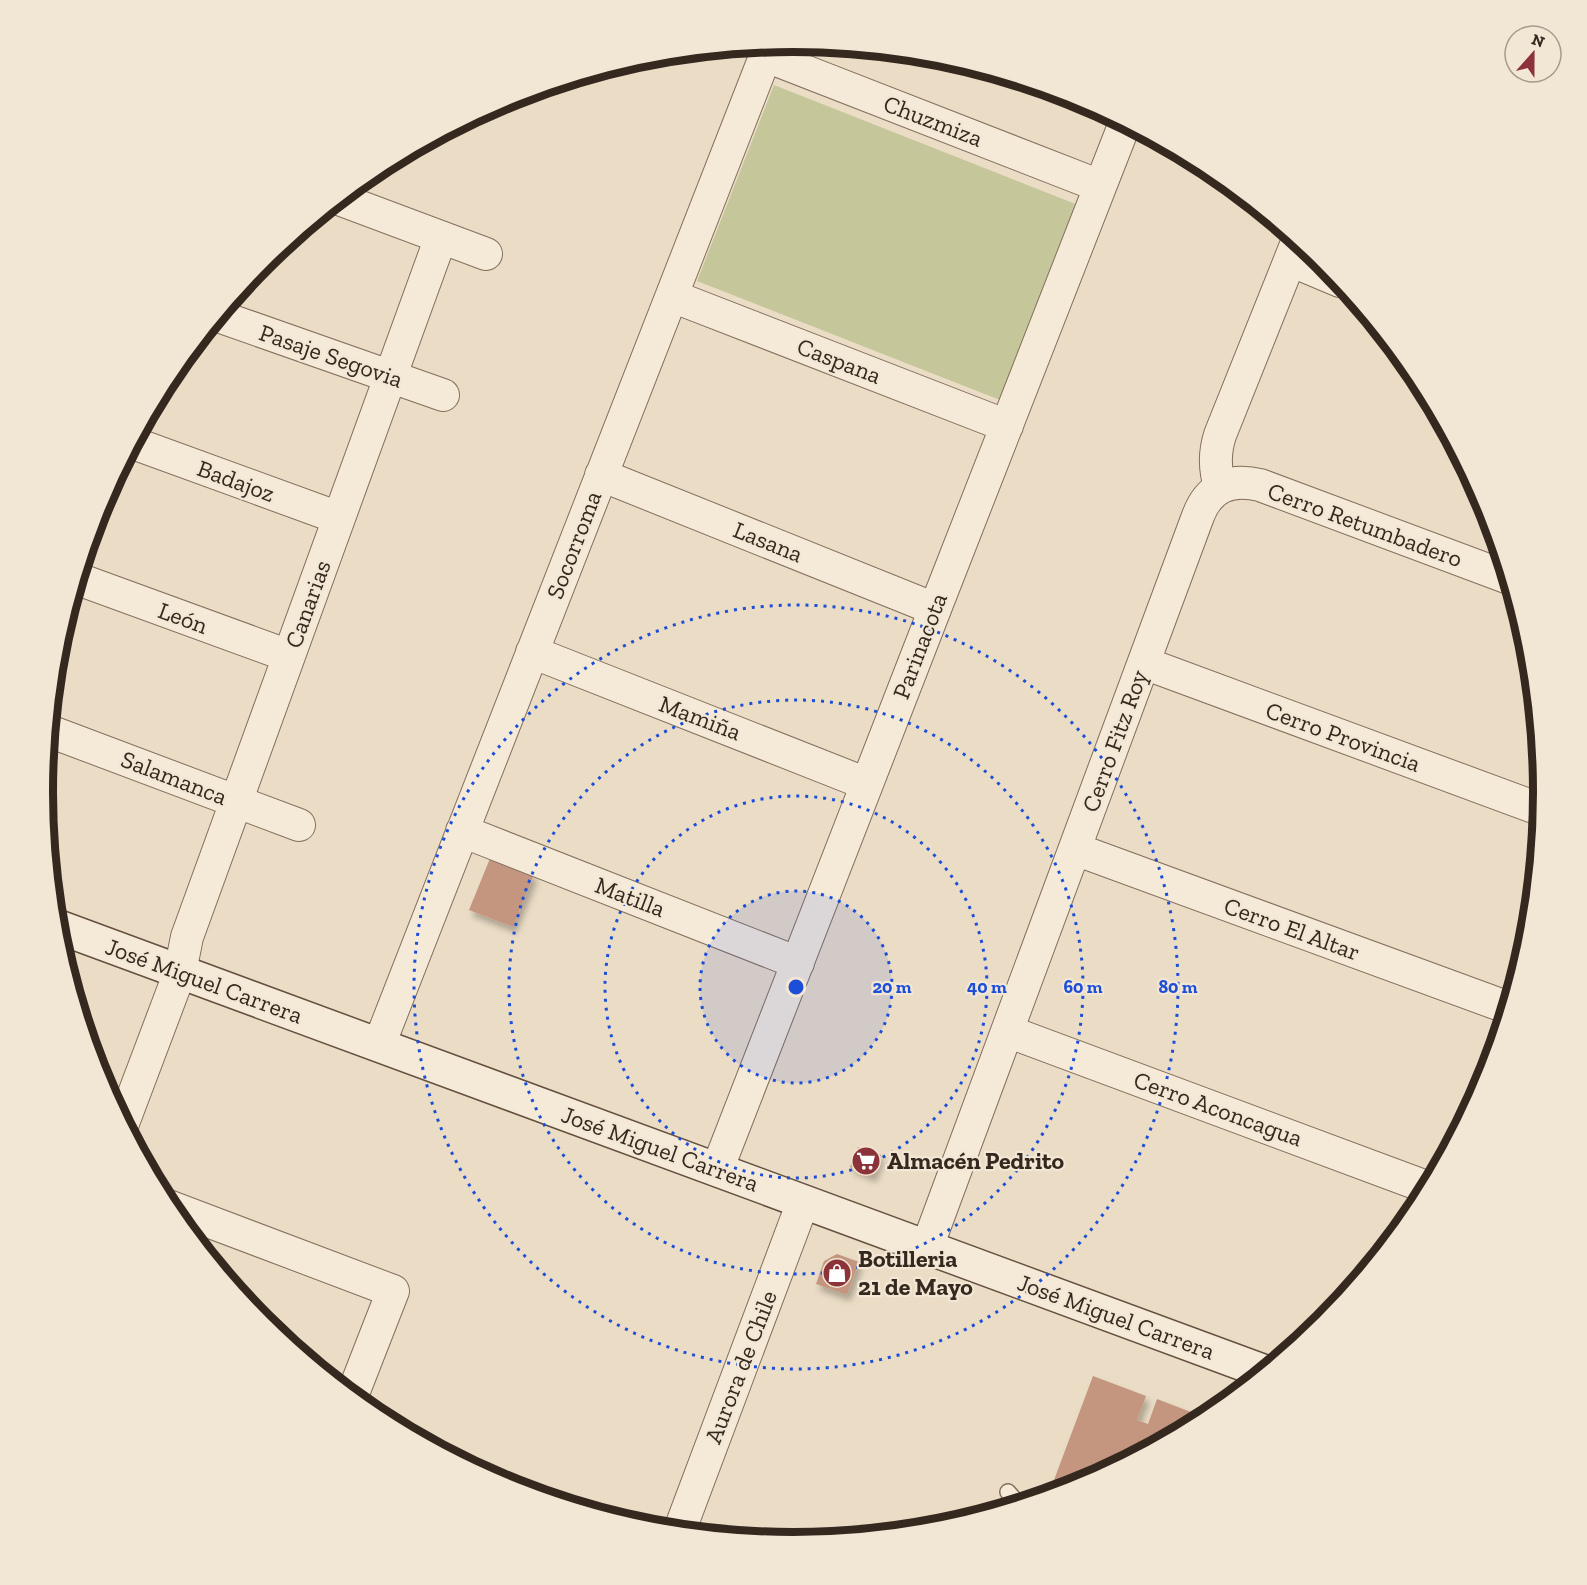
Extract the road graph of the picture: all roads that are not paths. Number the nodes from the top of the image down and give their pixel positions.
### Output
1 (767, 53) edge
2 (775, 53) edge
3 (1122, 130) edge
4 (1100, 186) junction
5 (347, 202) edge
6 (441, 237) junction
7 (1294, 250) edge
8 (486, 254) dead end
9 (672, 296) junction
10 (226, 319) edge
11 (390, 376) junction
12 (443, 395) dead end
13 (1006, 426) junction
14 (140, 446) edge
15 (602, 475) junction
16 (1220, 488) junction
17 (339, 518) junction
18 (1500, 575) edge
19 (85, 582) edge
20 (935, 609) junction
21 (532, 652) junction
22 (289, 656) junction
23 (1144, 663) junction
24 (56, 734) edge
25 (867, 784) junction
26 (236, 801) junction
27 (1533, 807) edge
28 (299, 825) dead end
29 (462, 831) junction
30 (1075, 849) junction
31 (67, 930) edge
32 (798, 963) junction
33 (180, 972) junction
34 (1502, 1005) edge
35 (1007, 1031) junction
36 (379, 1045) junction
37 (127, 1113) edge
38 (717, 1170) junction
39 (1421, 1185) edge
40 (803, 1202) junction
41 (205, 1234) edge
42 (927, 1247) junction
43 (1257, 1369) edge
44 (355, 1389) edge
45 (1008, 1492) dead end
46 (1014, 1498) edge
47 (682, 1524) edge

1 - 9 street, Socorroma
2 - 4 street, Chuzmiza
3 - 4 street, Parinacota
4 - 13 street, Parinacota
5 - 6 street
6 - 8 street
6 - 11 street, Canarias
7 - 16 street
9 - 13 street, Caspana
9 - 15 street, Socorroma
10 - 11 street, Pasaje Segovia
11 - 12 street, Pasaje Segovia
11 - 17 street, Canarias
13 - 20 street, Parinacota
14 - 17 street, Badajoz
15 - 20 street, Lasana
15 - 21 street, Socorroma
16 - 18 street, Cerro Retumbadero
16 - 23 street, Cerro Fitz Roy
17 - 22 street, Canarias
19 - 22 street, León
20 - 25 street, Parinacota
21 - 25 street, Mamiña
21 - 29 street, Socorroma
22 - 26 street, Canarias
23 - 27 street, Cerro Provincia
23 - 30 street, Cerro Fitz Roy
24 - 26 street, Salamanca
25 - 32 street, Parinacota
26 - 28 street, Salamanca
26 - 33 street, Canarias
29 - 32 street, Matilla
29 - 36 street, Socorroma
30 - 34 street, Cerro El Altar
30 - 35 street, Cerro Fitz Roy
31 - 33 street, José Miguel Carrera
32 - 38 street, Parinacota
33 - 36 street, José Miguel Carrera
33 - 37 street, Canarias
35 - 39 street, Cerro Aconcagua
35 - 42 street, Cerro Fitz Roy
36 - 38 street, José Miguel Carrera
38 - 40 street, José Miguel Carrera
40 - 42 street, José Miguel Carrera
40 - 47 street, Aurora de Chile
41 - 44 street
42 - 43 street, José Miguel Carrera
45 - 46 lane

